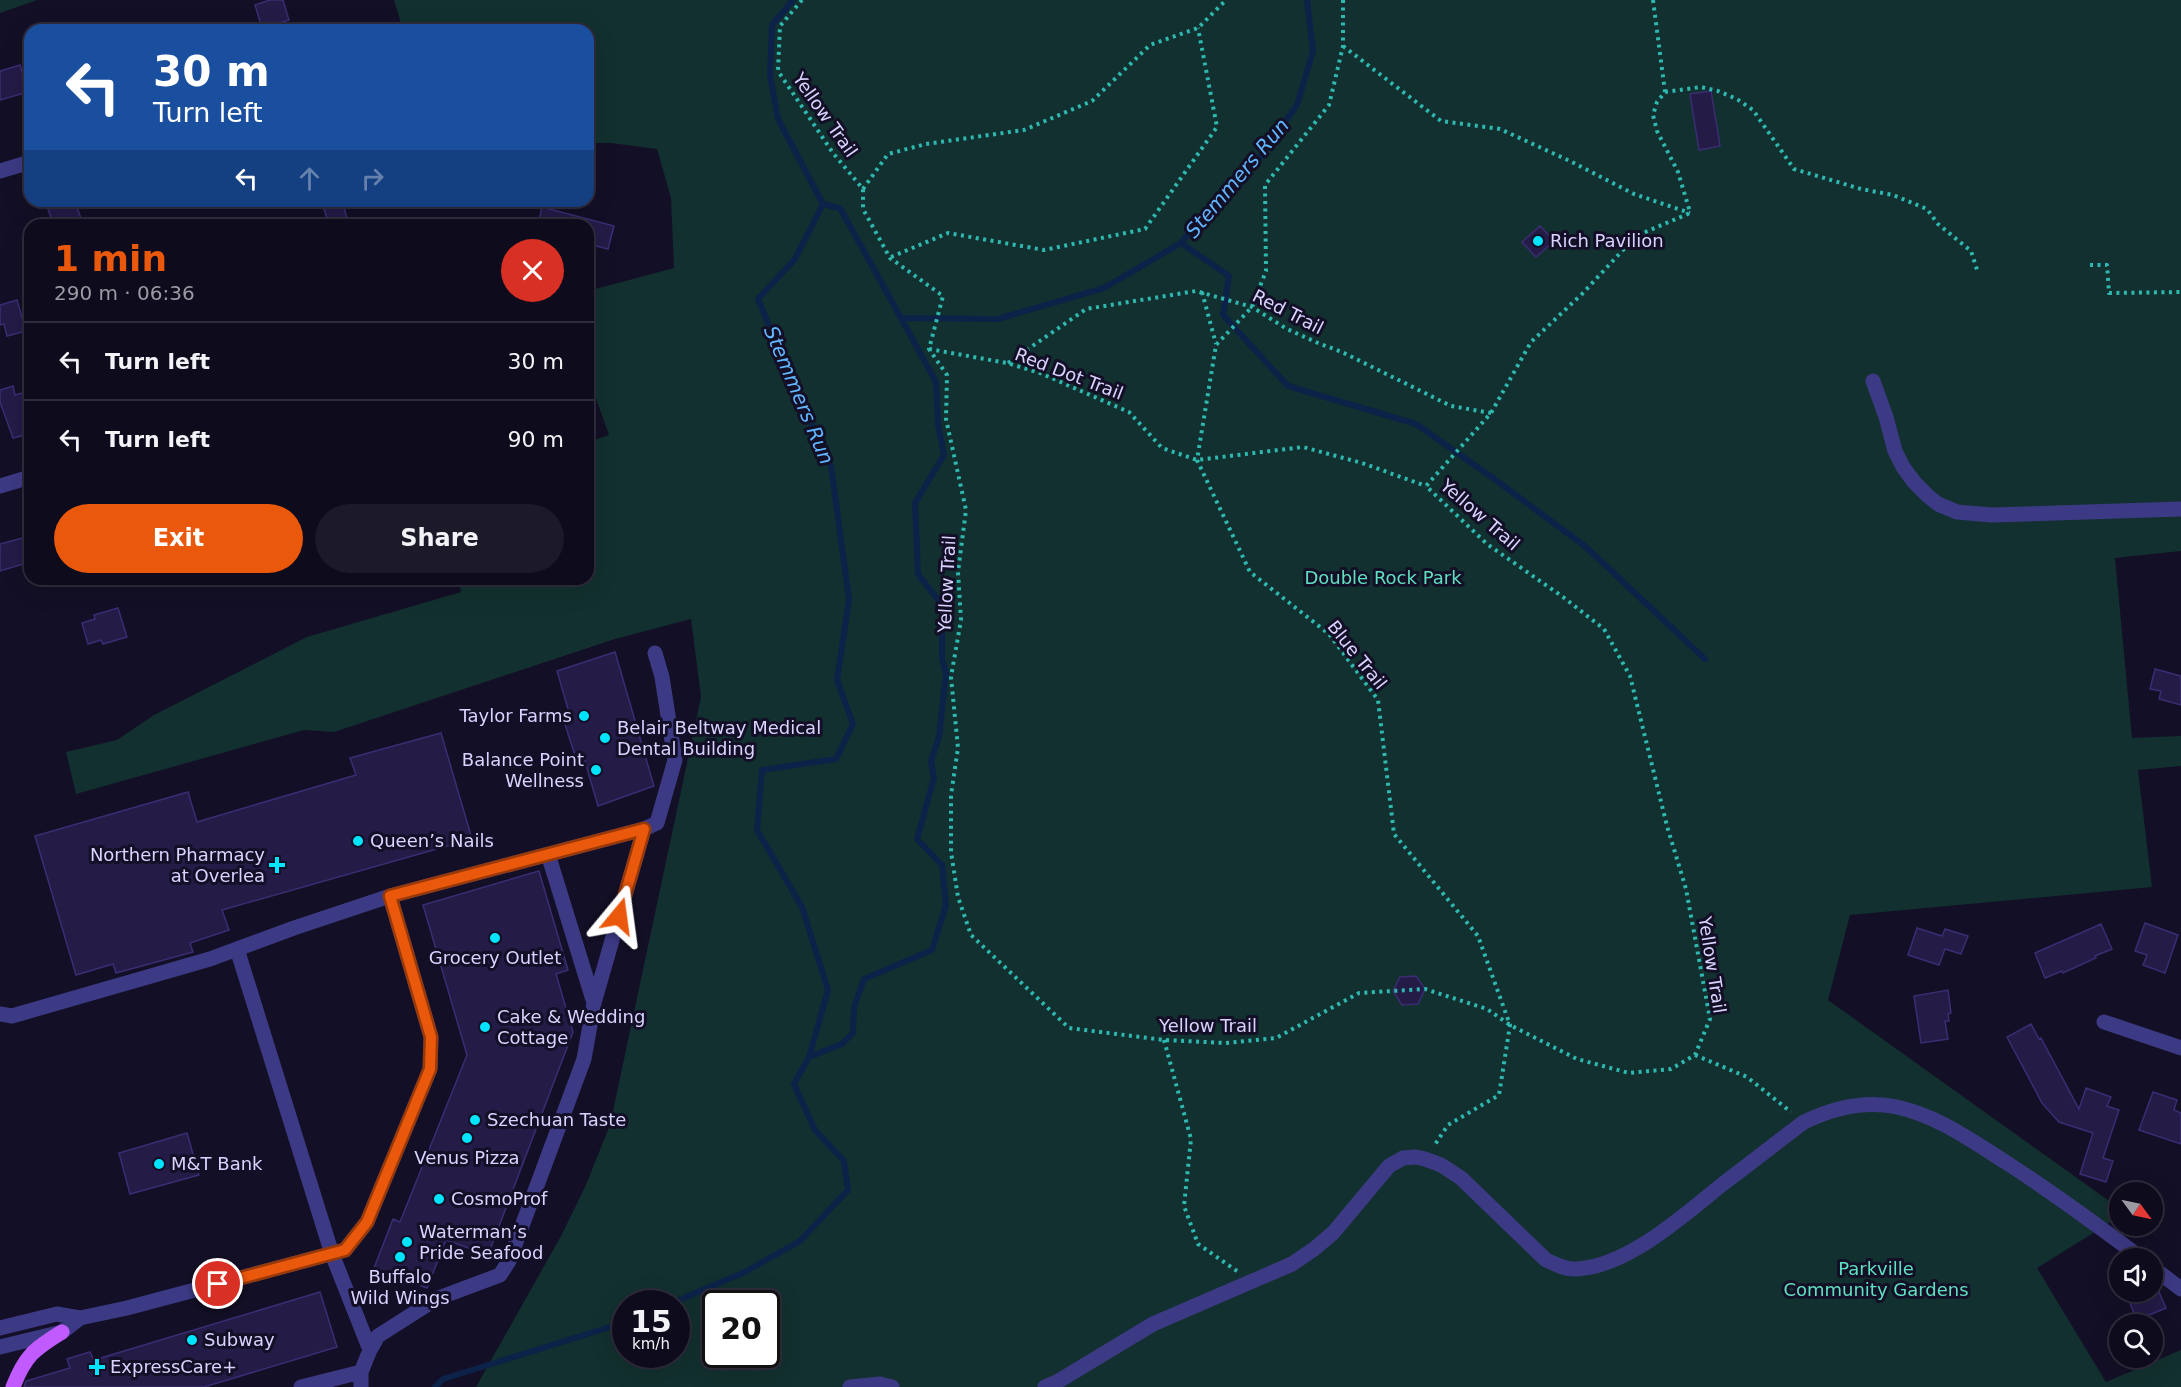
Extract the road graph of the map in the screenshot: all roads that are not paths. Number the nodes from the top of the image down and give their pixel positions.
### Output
1 (24, 164) edge
2 (0, 171) edge
3 (1873, 381) dead end
4 (24, 479) edge
5 (0, 486) edge
6 (2181, 509) edge
7 (655, 653) dead end
8 (644, 829) junction
9 (548, 854) junction
10 (390, 896) junction
11 (237, 950) junction
12 (594, 1003) junction
13 (4, 1018) edge
14 (2104, 1022) dead end
15 (2181, 1048) edge
16 (2127, 1248) edge
17 (332, 1254) junction
18 (2163, 1275) edge
19 (2181, 1289) edge
20 (80, 1318) junction
21 (0, 1328) edge
22 (62, 1332) junction
23 (0, 1347) edge
24 (370, 1350) junction
25 (361, 1379) edge
26 (14, 1387) edge
27 (301, 1387) edge
28 (850, 1387) edge
29 (892, 1387) edge
30 (1045, 1387) edge

1 - 2 street
3 - 6 street
4 - 5 street
7 - 8 street
8 - 9 street
8 - 12 street
9 - 10 street
9 - 12 street
10 - 11 street
10 - 17 street
11 - 13 street
11 - 17 street
12 - 24 street
14 - 15 street
16 - 30 street
17 - 20 street
17 - 24 street
18 - 19 street
20 - 21 street
20 - 22 street
22 - 23 street
22 - 26 main road
24 - 25 street
25 - 27 street
28 - 29 street

